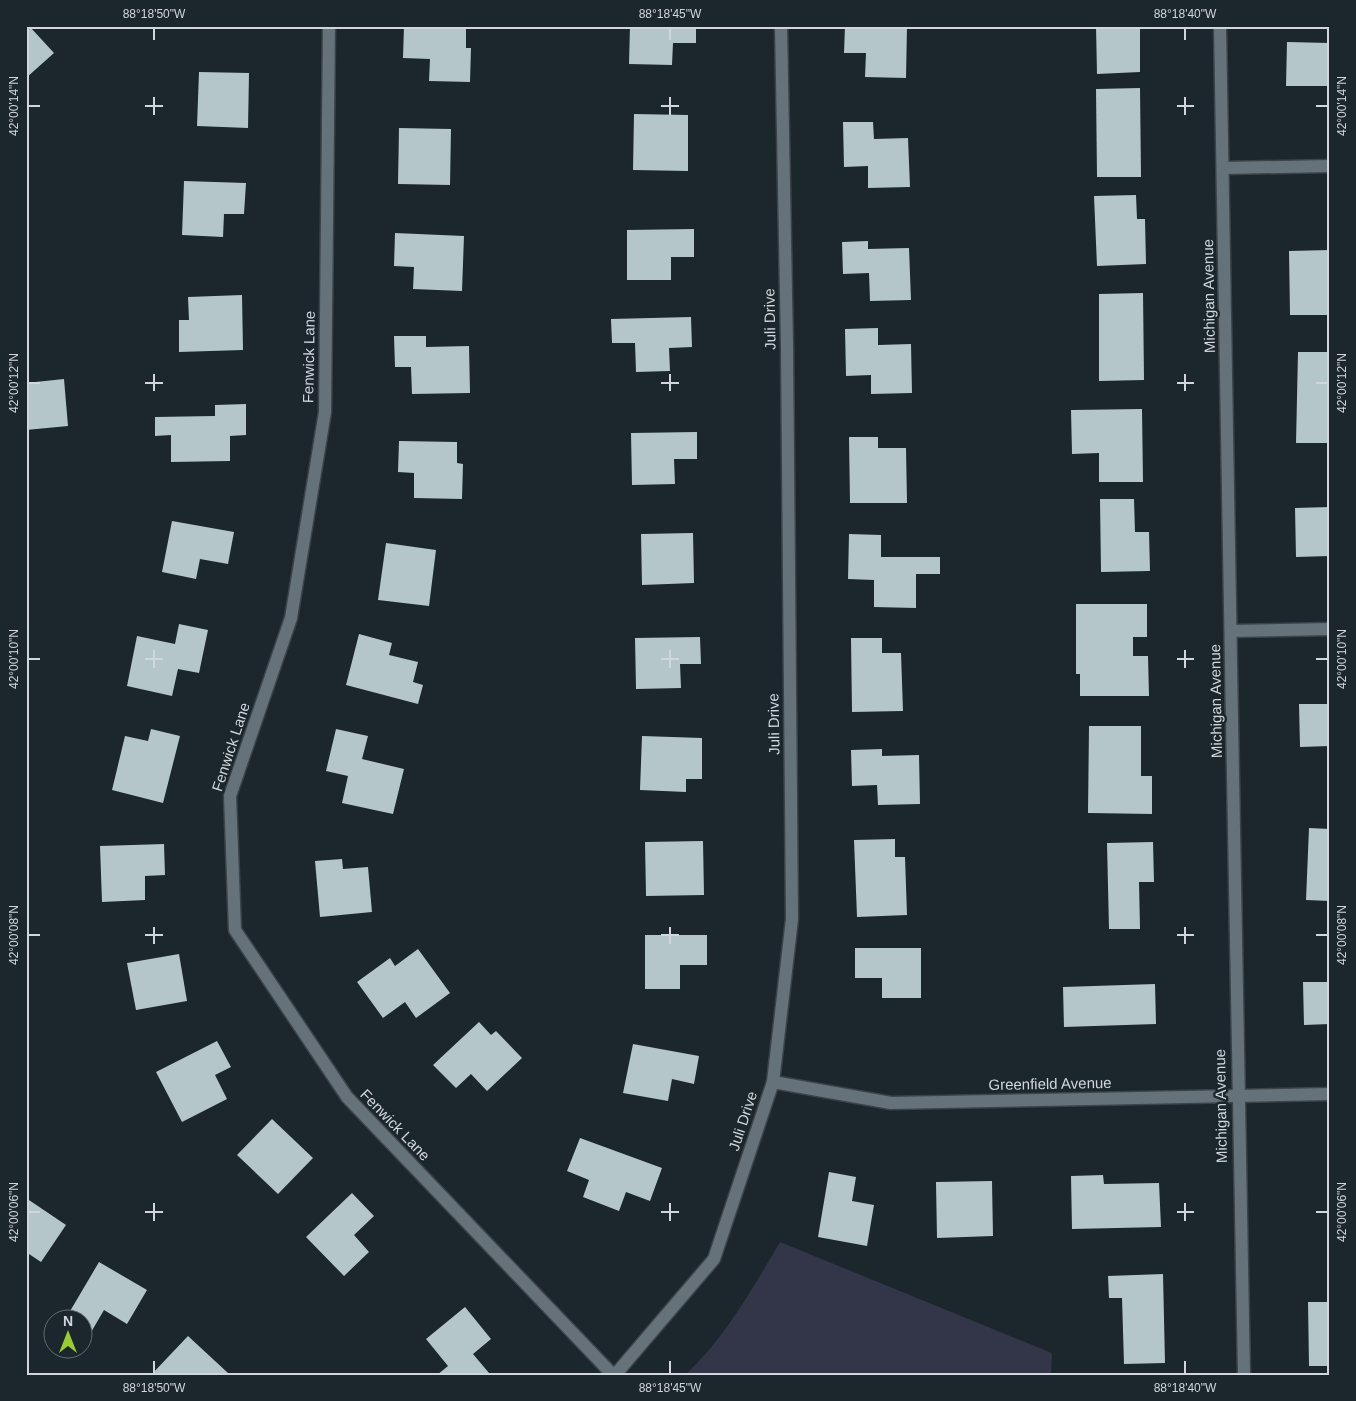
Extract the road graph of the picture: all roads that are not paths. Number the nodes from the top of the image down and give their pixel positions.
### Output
1 (329, 26) edge
2 (781, 26) edge
3 (1220, 26) edge
4 (1330, 166) edge
5 (1224, 168) junction
6 (1330, 630) edge
7 (1231, 631) junction
8 (773, 1082) junction
9 (1330, 1094) edge
10 (1236, 1096) junction
11 (614, 1375) edge
12 (1244, 1375) edge

1 - 11 street, Fenwick Lane
2 - 8 street, Juli Drive
3 - 5 street, Michigan Avenue
4 - 5 street
5 - 7 street, Michigan Avenue
6 - 7 street
7 - 10 street, Michigan Avenue
8 - 10 street, Greenfield Avenue
8 - 11 street, Juli Drive
9 - 10 street, Greenfield Avenue
10 - 12 street, Michigan Avenue

